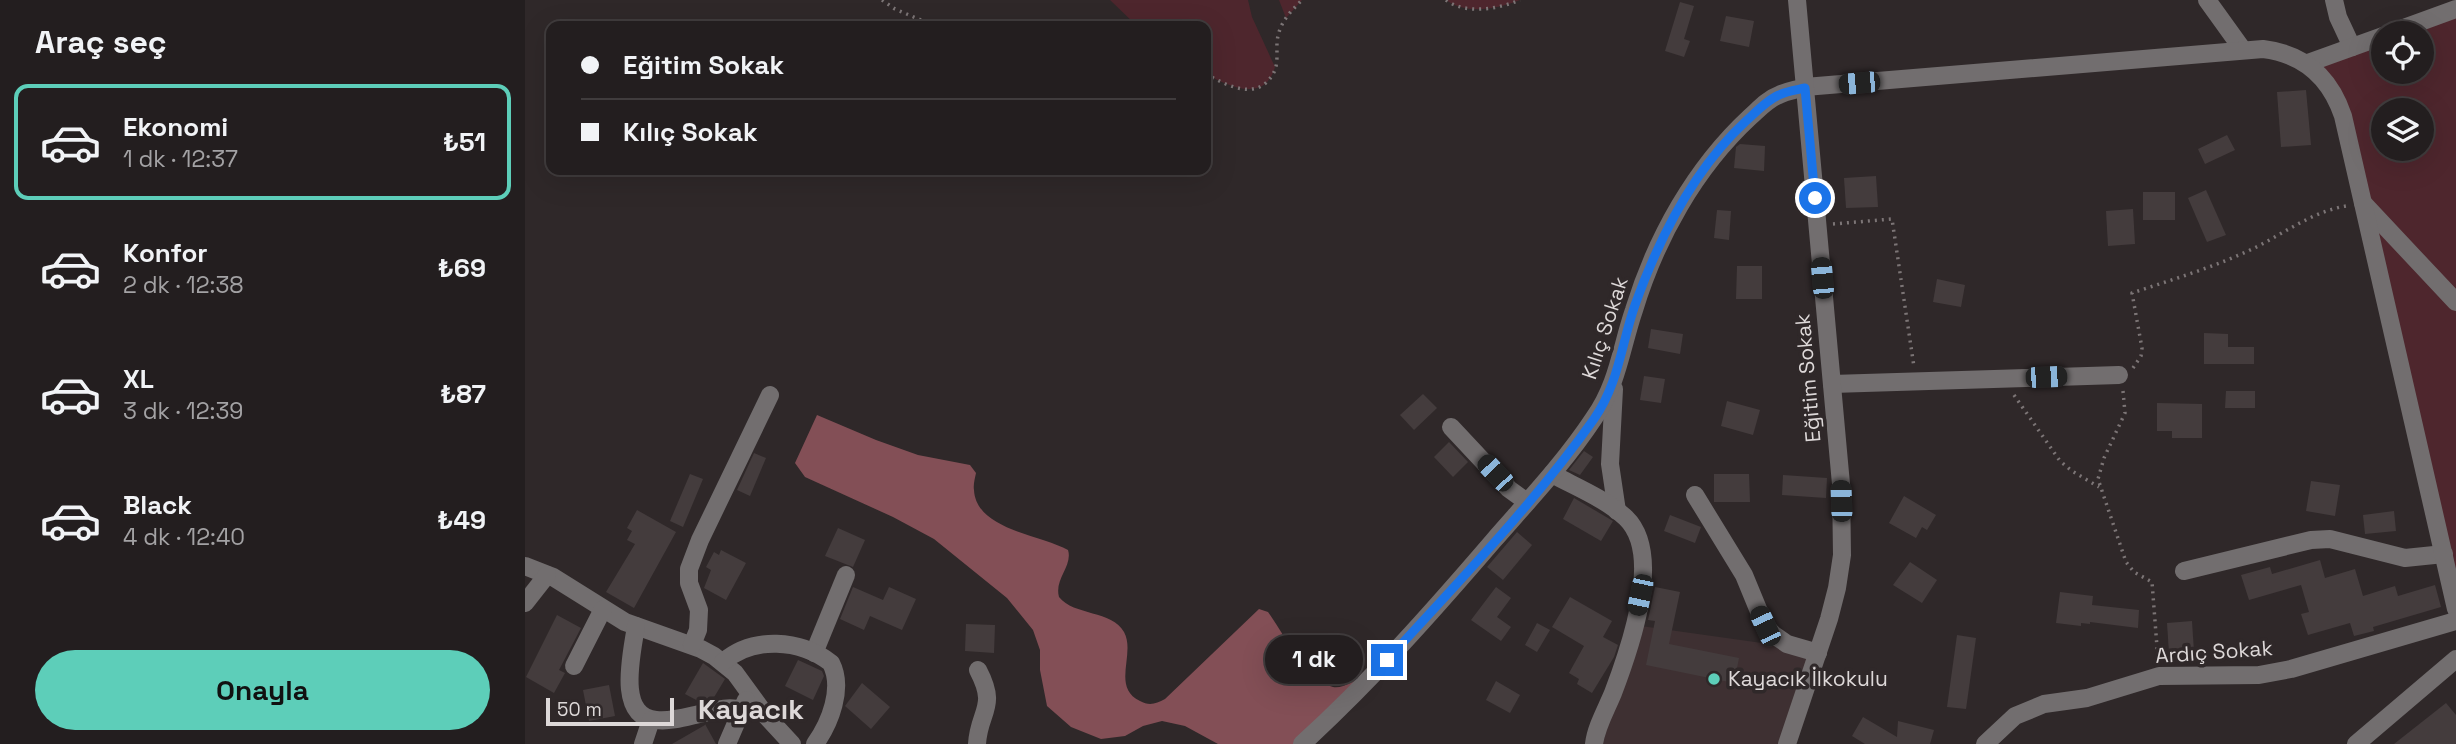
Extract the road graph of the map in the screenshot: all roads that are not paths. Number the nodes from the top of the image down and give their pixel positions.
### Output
1 (1797, 0) edge
2 (2207, 0) edge
3 (2334, 0) edge
4 (2456, 9) edge
5 (2423, 21) edge
6 (2371, 40) edge
7 (2352, 47) junction
8 (2242, 50) junction
9 (2308, 63) junction
10 (1805, 88) junction
11 (2363, 203) junction
12 (2456, 302) edge
13 (2119, 375) road end
14 (1615, 381) junction
15 (1832, 384) junction
16 (769, 395) dead end
17 (1451, 427) dead end
18 (1552, 474) junction
19 (1695, 495) dead end
20 (1527, 502) junction
21 (1617, 511) junction
22 (2444, 554) junction
23 (525, 566) edge
24 (2184, 571) dead end
25 (547, 575) junction
26 (846, 575) dead end
27 (525, 603) edge
28 (603, 609) junction
29 (2456, 609) edge
30 (2456, 621) edge
31 (636, 626) junction
32 (692, 645) junction
33 (814, 653) junction
34 (1818, 653) junction
35 (2456, 659) edge
36 (723, 662) junction
37 (573, 667) dead end
38 (978, 670) dead end
39 (745, 702) junction
40 (651, 719) junction
41 (643, 744) edge
42 (727, 744) edge
43 (792, 744) edge
44 (815, 744) edge
45 (977, 744) edge
46 (1302, 744) edge
47 (1594, 744) edge
48 (1787, 744) edge
49 (1985, 744) edge
50 (2356, 744) edge

1 - 10 street, Eğitim Sokak
2 - 8 street
3 - 7 street
4 - 5 street
6 - 7 street
7 - 9 street
8 - 9 street, Kılıç Sokak
8 - 10 street, Kılıç Sokak
9 - 11 street
10 - 14 street, Kılıç Sokak
10 - 15 street, Eğitim Sokak
11 - 12 street
11 - 22 street
13 - 15 street
14 - 18 street, Kılıç Sokak
14 - 21 street
15 - 34 street, Eğitim Sokak
16 - 32 street
17 - 20 street
18 - 20 street, Kılıç Sokak
18 - 21 street
19 - 34 street
20 - 46 street, Kılıç Sokak
21 - 47 street
22 - 24 street
22 - 29 street
23 - 25 street
25 - 27 street
25 - 28 street
26 - 33 street
28 - 31 street
28 - 37 street
30 - 49 street, Ardıç Sokak
31 - 32 street
31 - 40 street
32 - 36 street
33 - 36 street
33 - 44 street
34 - 48 street, Eğitim Sokak
35 - 50 street
36 - 39 street
38 - 45 street
39 - 40 street
39 - 42 street
39 - 43 street
40 - 41 street

